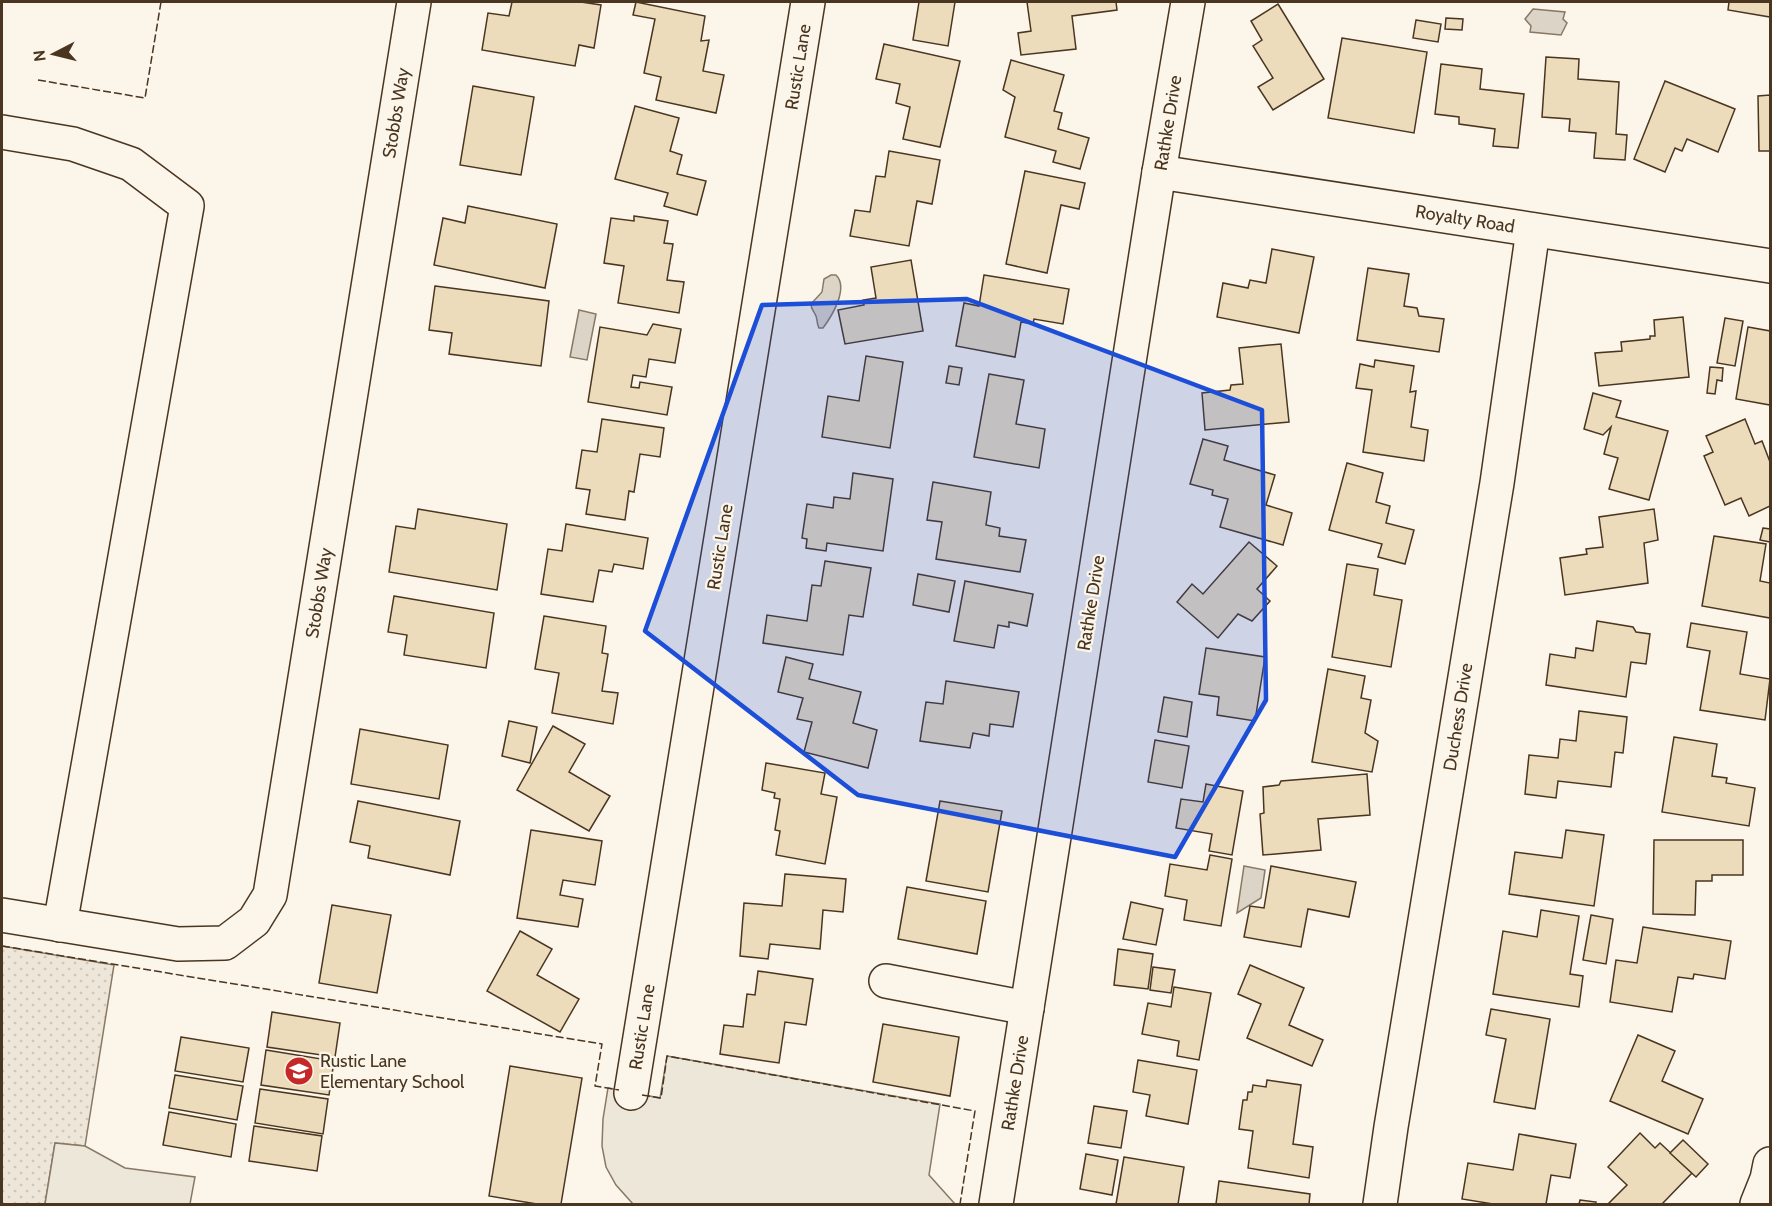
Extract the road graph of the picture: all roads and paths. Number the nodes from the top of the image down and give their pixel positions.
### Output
1 (414, 2) edge
2 (808, 2) edge
3 (1188, 2) edge
4 (2, 132) edge
5 (1159, 172) junction
6 (1533, 230) junction
7 (1770, 266) edge
8 (2, 915) edge
9 (60, 925) junction
10 (886, 981) dead end
11 (1027, 1008) junction
12 (631, 1093) dead end
13 (1770, 1164) edge
14 (996, 1204) edge
15 (1380, 1204) edge
16 (1757, 1204) edge

1 - 9 street, Stobbs Way
2 - 12 street, Rustic Lane
3 - 5 street, Rathke Drive
4 - 9 street
5 - 6 street, Royalty Road
5 - 11 street, Rathke Drive
6 - 7 street, Royalty Road
6 - 15 street, Duchess Drive
8 - 9 street, Stobbs Way
10 - 11 street
11 - 14 street, Rathke Drive
13 - 16 street

